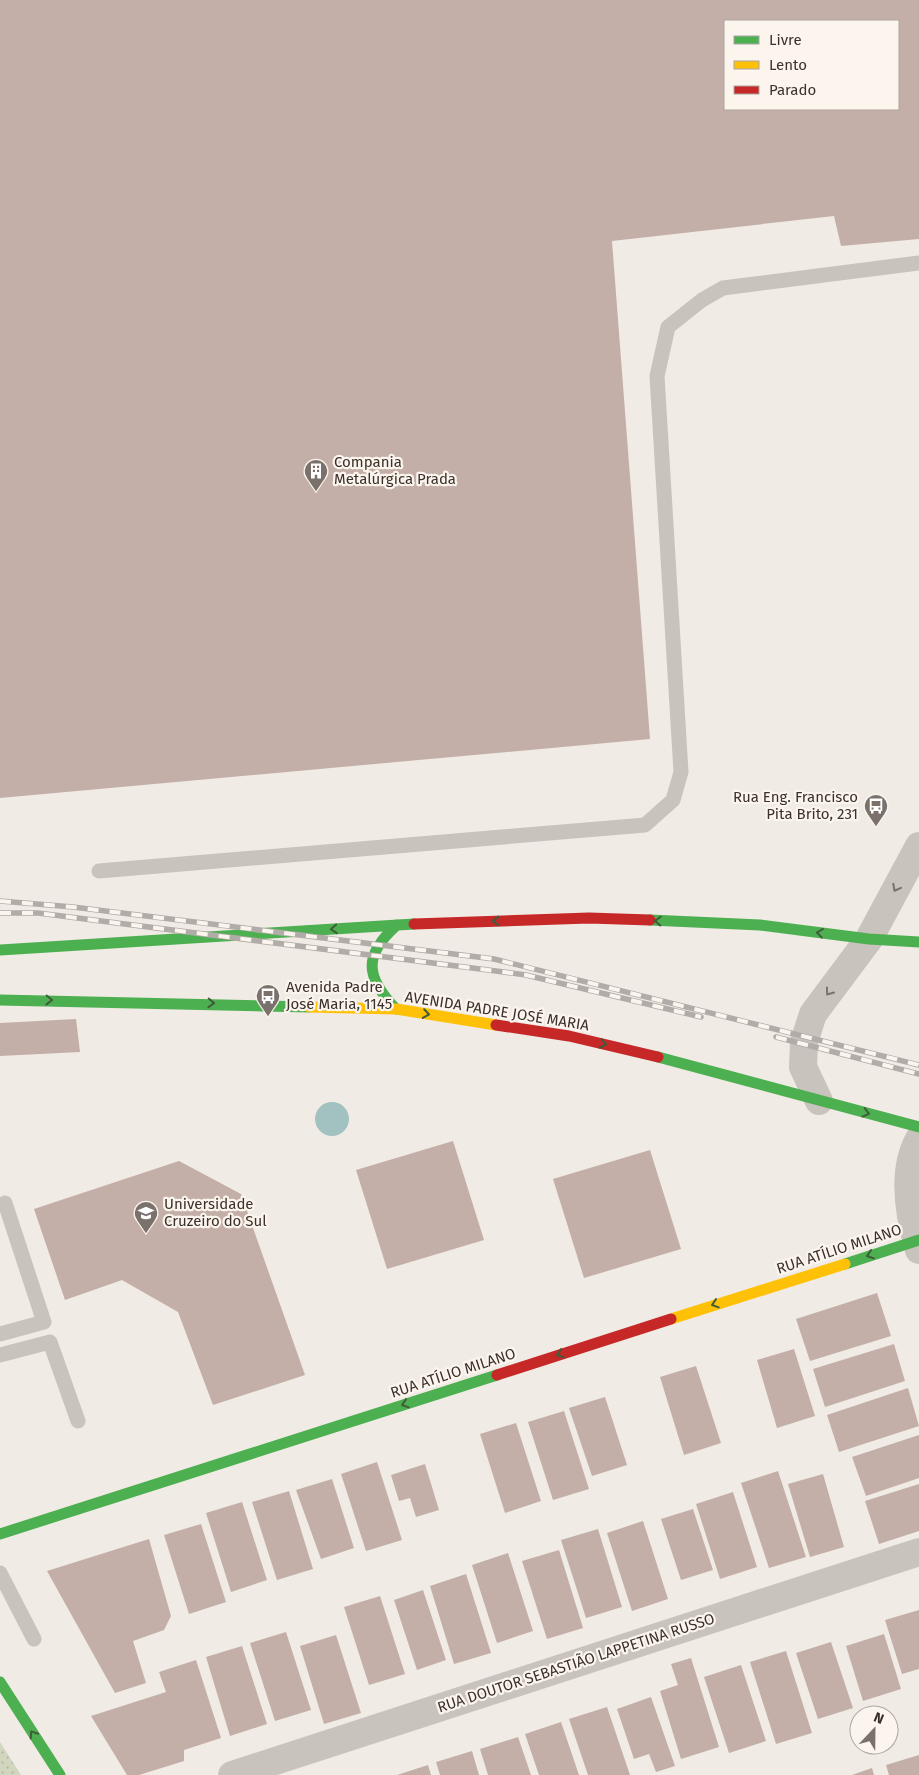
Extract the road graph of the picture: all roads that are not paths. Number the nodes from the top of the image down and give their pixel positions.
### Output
1 (919, 263) edge
2 (919, 846) edge
3 (99, 870) dead end
4 (396, 925) junction
5 (869, 939) junction
6 (919, 942) edge
7 (0, 950) edge
8 (0, 1000) edge
9 (396, 1009) junction
10 (819, 1101) junction
11 (919, 1127) edge
12 (919, 1139) edge
13 (5, 1203) dead end
14 (918, 1243) edge
15 (44, 1322) junction
16 (0, 1334) edge
17 (50, 1342) junction
18 (0, 1355) edge
19 (78, 1421) dead end
20 (0, 1534) edge
21 (919, 1552) edge
22 (0, 1574) edge
23 (34, 1639) dead end
24 (0, 1682) edge
25 (60, 1775) edge
26 (232, 1775) edge

1 - 3 lane
2 -> 5 street
5 -> 4 main road
4 -> 7 main road
4 - 9 main road
5 - 6 main road
5 -> 10 street
8 -> 9 main road, AVENIDA PADRE JOSÉ MARIA
9 -> 10 main road, AVENIDA PADRE JOSÉ MARIA
10 -> 11 main road, AVENIDA PADRE JOSÉ MARIA
12 - 14 street
13 - 15 lane
14 -> 20 main road, RUA ATÍLIO MILANO
15 - 16 lane
15 - 17 lane
17 - 18 lane
17 - 19 lane
21 - 26 street, RUA DOUTOR SEBASTIÃO LAPPETINA RUSSO
22 - 23 lane
25 -> 24 main road

